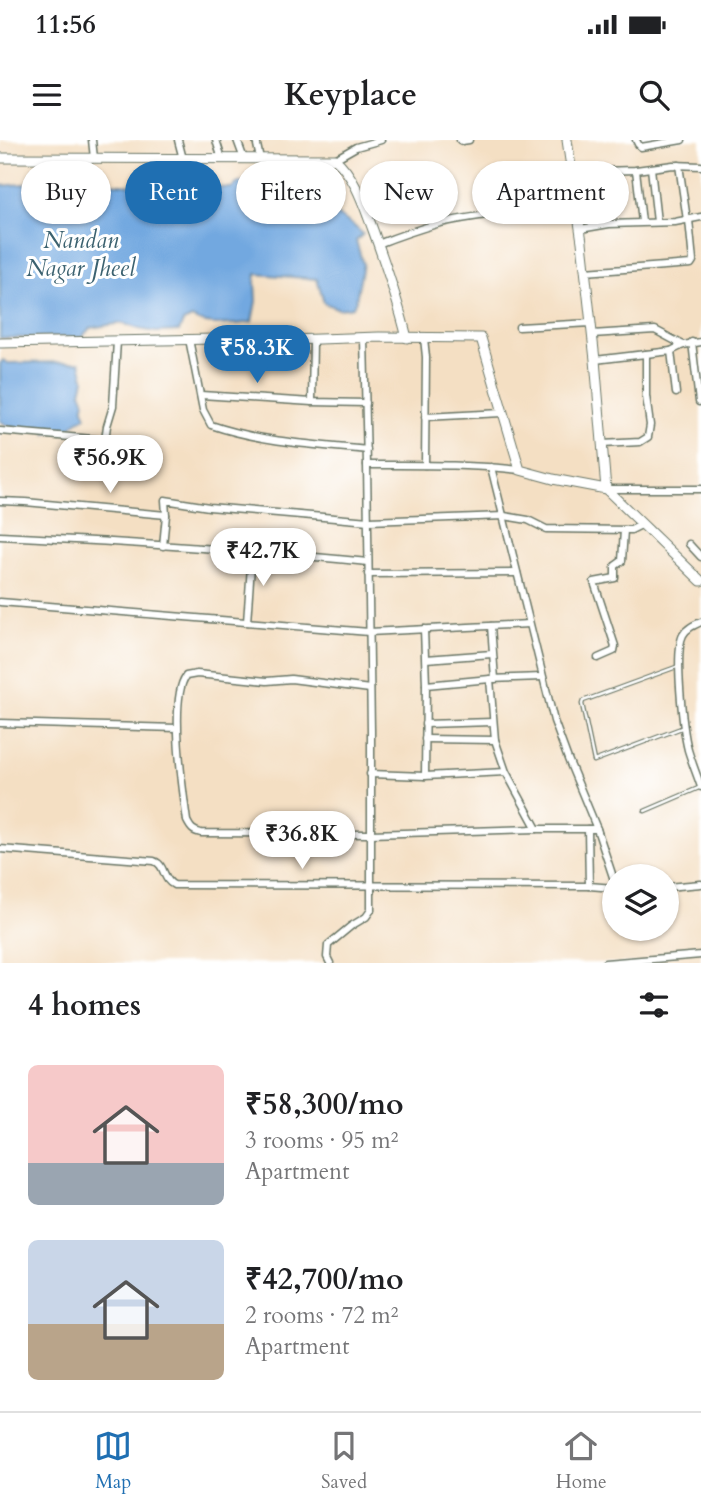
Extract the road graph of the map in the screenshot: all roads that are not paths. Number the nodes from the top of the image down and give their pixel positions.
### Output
1 (92, 140) edge
2 (178, 140) edge
3 (216, 140) edge
4 (237, 140) edge
5 (256, 140) edge
6 (381, 140) edge
7 (460, 140) edge
8 (469, 140) edge
9 (567, 140) edge
10 (636, 140) edge
11 (682, 140) edge
12 (0, 158) edge
13 (94, 158) junction
14 (183, 159) junction
15 (222, 159) junction
16 (244, 159) junction
17 (260, 159) junction
18 (335, 159) junction
19 (571, 161) edge
20 (679, 165) junction
21 (701, 166) edge
22 (651, 168) junction
23 (629, 170) edge
24 (636, 170) junction
25 (360, 200) edge
26 (701, 217) edge
27 (472, 218) edge
28 (688, 220) junction
29 (642, 222) junction
30 (657, 222) junction
31 (370, 224) edge
32 (579, 224) edge
33 (580, 229) junction
34 (378, 244) junction
35 (585, 272) junction
36 (591, 323) junction
37 (519, 327) dead end
38 (592, 334) junction
39 (364, 338) junction
40 (407, 338) junction
41 (424, 338) junction
42 (190, 339) junction
43 (313, 340) junction
44 (117, 341) junction
45 (692, 342) junction
46 (701, 342) edge
47 (0, 343) edge
48 (683, 345) junction
49 (671, 351) junction
50 (646, 354) junction
51 (595, 360) junction
52 (676, 393) dead end
53 (201, 395) junction
54 (312, 402) junction
55 (699, 402) dead end
56 (366, 403) junction
57 (502, 413) junction
58 (425, 416) junction
59 (0, 432) edge
60 (105, 440) junction
61 (132, 443) dead end
62 (602, 444) junction
63 (367, 450) junction
64 (368, 465) junction
65 (425, 465) junction
66 (491, 467) junction
67 (520, 470) junction
68 (606, 489) junction
69 (701, 489) edge
70 (0, 501) edge
71 (166, 515) junction
72 (504, 516) junction
73 (369, 521) junction
74 (643, 524) junction
75 (624, 530) junction
76 (0, 536) edge
77 (689, 544) dead end
78 (163, 546) junction
79 (252, 552) junction
80 (701, 557) edge
81 (368, 562) junction
82 (517, 573) junction
83 (368, 574) junction
84 (701, 581) edge
85 (0, 602) edge
86 (247, 622) junction
87 (701, 622) edge
88 (529, 624) junction
89 (491, 626) junction
90 (424, 629) junction
91 (369, 632) junction
92 (492, 654) junction
93 (598, 658) dead end
94 (426, 659) junction
95 (679, 666) junction
96 (542, 677) junction
97 (493, 679) junction
98 (426, 685) junction
99 (370, 689) junction
100 (493, 722) junction
101 (0, 723) edge
102 (425, 724) junction
103 (684, 727) junction
104 (177, 728) junction
105 (425, 739) junction
106 (495, 740) junction
107 (506, 772) junction
108 (370, 774) junction
109 (425, 776) junction
110 (701, 787) edge
111 (645, 811) dead end
112 (537, 829) junction
113 (588, 829) junction
114 (597, 829) junction
115 (370, 834) junction
116 (0, 849) edge
117 (609, 864) edge
118 (701, 884) edge
119 (371, 886) junction
120 (589, 886) junction
121 (679, 886) edge
122 (602, 887) edge
123 (701, 955) edge
124 (647, 961) edge
125 (330, 963) edge
126 (605, 963) edge

1 - 13 street
2 - 14 street
3 - 15 street
4 - 16 street
5 - 17 street
6 - 18 street
7 - 8 street
9 - 19 street
10 - 11 street
12 - 13 street
13 - 14 street
14 - 15 street
15 - 16 street
16 - 17 street
17 - 18 street
18 - 25 street
20 - 21 street
20 - 22 street
20 - 28 street
22 - 24 street
22 - 30 street
23 - 24 street
24 - 29 street
26 - 28 street
27 - 34 street
28 - 30 street
28 - 35 street
29 - 30 street
29 - 33 street
31 - 34 street
32 - 33 street
33 - 35 street
34 - 40 street
35 - 36 street
36 - 37 street
36 - 38 street
38 - 48 street
38 - 51 street
39 - 40 street
39 - 43 street
39 - 56 street
40 - 41 street
41 - 57 street
41 - 58 street
42 - 43 street
42 - 44 street
42 - 53 street
43 - 54 street
44 - 47 street
44 - 60 street
45 - 46 street
45 - 48 street
45 - 55 street
48 - 49 street
49 - 50 street
49 - 52 street
50 - 51 street
50 - 62 street
51 - 62 street
53 - 54 street
53 - 63 street
54 - 56 street
56 - 63 street
57 - 58 street
57 - 67 street
58 - 65 street
59 - 60 street
60 - 61 street
62 - 68 street
63 - 64 street
64 - 65 street
64 - 73 street
65 - 66 street
66 - 67 street
66 - 72 street
67 - 68 street
68 - 69 street
68 - 74 street
70 - 71 street
71 - 73 street
71 - 78 street
72 - 73 street
72 - 75 street
72 - 82 street
73 - 81 street
74 - 75 street
74 - 84 street
75 - 93 street
76 - 78 street
77 - 80 street
78 - 79 street
79 - 81 street
79 - 86 street
81 - 83 street
82 - 83 street
82 - 88 street
83 - 91 street
85 - 86 street
86 - 91 street
87 - 95 street
88 - 89 street
88 - 96 street
89 - 90 street
89 - 92 street
90 - 91 street
90 - 94 street
91 - 99 street
92 - 94 street
92 - 97 street
94 - 98 street
95 - 103 street
95 - 103 lane
96 - 97 street
96 - 114 street
97 - 98 street
97 - 100 street
98 - 102 street
99 - 104 street
99 - 108 street
100 - 102 street
100 - 106 street
101 - 104 street
102 - 105 street
103 - 110 street
104 - 115 street
105 - 106 street
105 - 109 street
106 - 107 street
107 - 109 street
107 - 112 street
108 - 109 street
108 - 115 street
110 - 111 lane
112 - 113 street
112 - 115 street
113 - 114 street
113 - 120 street
114 - 117 street
115 - 119 street
116 - 119 street
118 - 121 street
119 - 120 street
119 - 125 street
120 - 122 street
123 - 124 street
124 - 126 street

